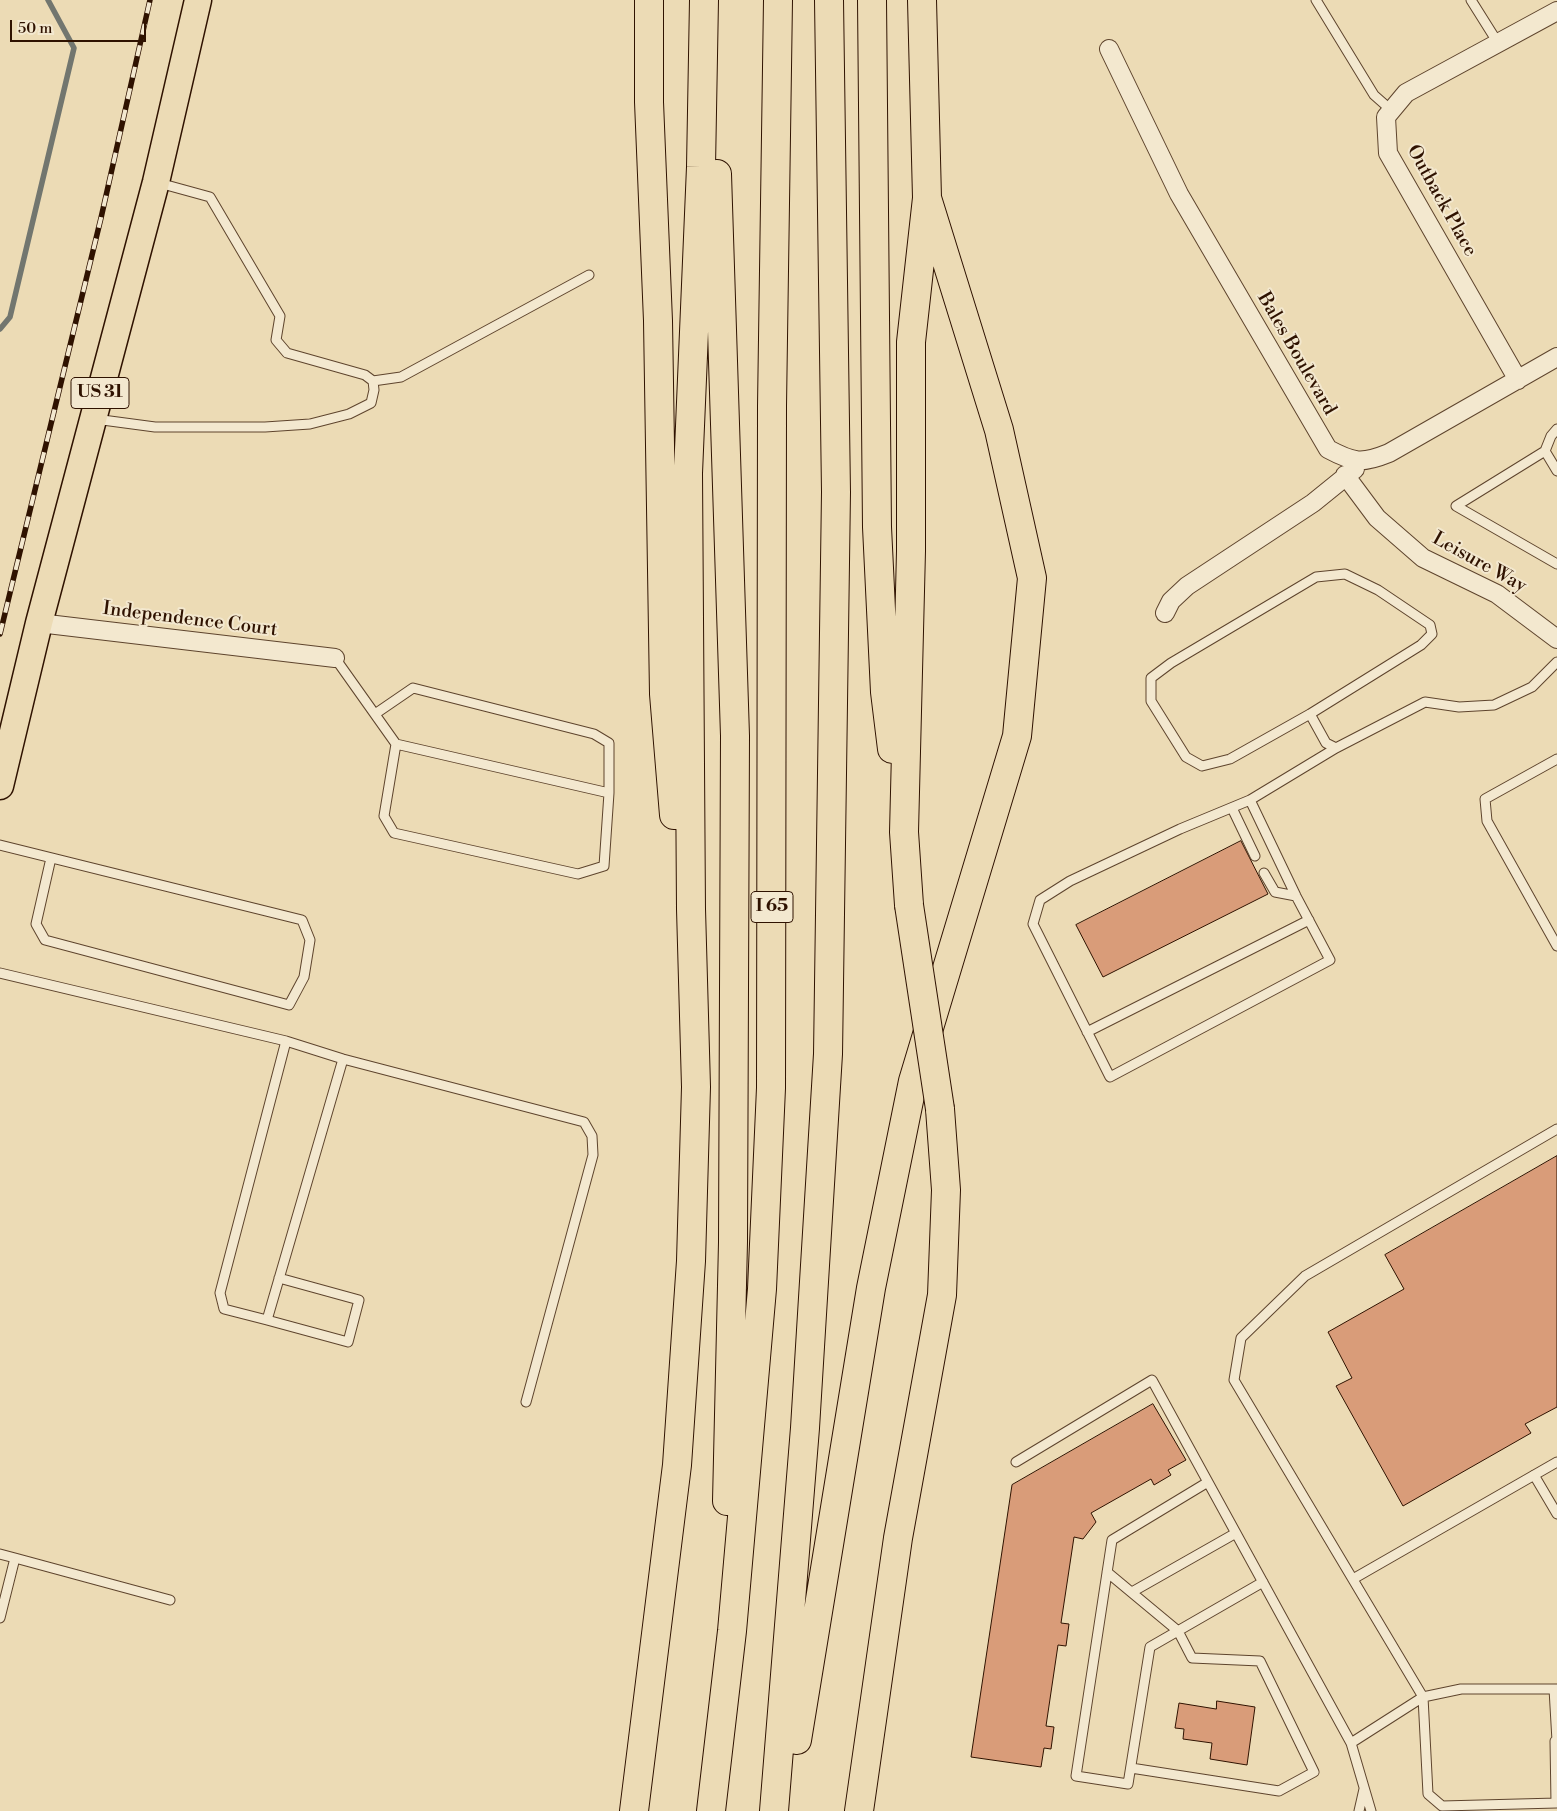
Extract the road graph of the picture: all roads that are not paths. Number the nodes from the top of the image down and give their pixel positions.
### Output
1 (198, 0) edge
2 (648, 0) edge
3 (704, 0) edge
4 (711, 0) edge
5 (778, 0) edge
6 (829, 0) edge
7 (872, 0) edge
8 (922, 0) edge
9 (1316, 0) edge
10 (1471, 0) edge
11 (1557, 11) edge
12 (1498, 43) junction
13 (1110, 49) dead end
14 (1390, 110) junction
15 (156, 182) junction
16 (927, 198) junction
17 (589, 275) dead end
18 (1557, 357) edge
19 (1518, 380) junction
20 (373, 381) junction
21 (93, 418) junction
22 (1557, 429) edge
23 (1546, 451) junction
24 (1367, 462) junction
25 (1557, 471) edge
26 (1345, 475) junction
27 (1557, 564) edge
28 (1165, 613) dead end
29 (40, 623) junction
30 (1557, 639) edge
31 (335, 658) joint
32 (1557, 662) edge
33 (374, 714) junction
34 (1310, 714) junction
35 (396, 744) junction
36 (1336, 748) junction
37 (1557, 759) edge
38 (0, 786) edge
39 (610, 793) junction
40 (1250, 800) junction
41 (1232, 808) junction
42 (904, 832) junction
43 (0, 845) edge
44 (1255, 856) dead end
45 (51, 858) junction
46 (1264, 872) dead end
47 (1296, 896) junction
48 (1309, 920) junction
49 (1557, 946) edge
50 (0, 973) edge
51 (1087, 1032) junction
52 (286, 1041) junction
53 (343, 1060) junction
54 (696, 1087) junction
55 (1557, 1129) edge
56 (279, 1278) junction
57 (267, 1320) junction
58 (526, 1402) dead end
59 (1016, 1462) dead end
60 (1557, 1462) edge
61 (1534, 1475) junction
62 (1208, 1482) junction
63 (1557, 1514) edge
64 (1236, 1533) junction
65 (0, 1554) edge
66 (15, 1558) junction
67 (1107, 1572) junction
68 (1353, 1579) junction
69 (1263, 1582) junction
70 (1132, 1592) junction
71 (170, 1600) dead end
72 (0, 1618) edge
73 (1178, 1631) junction
74 (1556, 1689) edge
75 (1423, 1697) junction
76 (720, 1729) junction
77 (1556, 1741) edge
78 (1351, 1743) junction
79 (1131, 1768) junction
80 (1364, 1789) junction
81 (1556, 1803) edge
82 (634, 1811) edge
83 (711, 1811) edge
84 (774, 1811) edge
85 (785, 1811) edge
86 (860, 1811) edge
87 (1359, 1811) edge
88 (1371, 1811) edge

1 - 15 main road, US 31
2 - 54 highway
3 - 54 highway
4 - 76 highway
5 - 76 highway, I 65
6 - 84 highway
7 - 42 highway
8 - 16 highway
9 - 14 lane
10 - 12 lane
11 - 12 street
12 - 14 street
13 - 24 street, Bales Boulevard
14 - 19 street, Outback Place
15 - 20 lane
15 - 21 main road, US 31
16 - 42 highway
16 - 85 highway
17 - 20 lane
18 - 19 street
19 - 24 street
20 - 21 lane
21 - 29 main road, US 31
22 - 23 lane
23 - 25 lane
23 - 27 lane
24 - 26 street
26 - 28 street
26 - 30 street, Leisure Way
29 - 31 street, Independence Court
29 - 38 main road, US 31
31 - 33 lane
32 - 36 lane
33 - 35 lane
33 - 39 lane
34 - 34 lane
34 - 36 lane
35 - 39 lane
35 - 39 lane
36 - 40 lane
37 - 49 lane
40 - 41 lane
40 - 47 lane
41 - 44 lane
41 - 51 lane
42 - 86 highway, bridge
43 - 45 lane
45 - 45 lane
46 - 47 lane
47 - 48 lane
48 - 51 lane
48 - 51 lane
50 - 52 lane
52 - 53 lane
52 - 57 lane
53 - 56 lane
53 - 58 lane
54 - 82 highway
55 - 68 lane
56 - 57 lane
56 - 57 lane
59 - 62 lane
60 - 61 lane
61 - 63 lane
61 - 68 lane
62 - 64 lane
62 - 67 lane
64 - 69 lane
64 - 70 lane
65 - 66 lane
66 - 71 lane
66 - 72 lane
67 - 70 lane
67 - 79 lane
68 - 75 lane
69 - 73 lane
69 - 78 lane
70 - 73 lane
73 - 79 lane
73 - 79 lane
74 - 75 lane
74 - 77 lane
75 - 78 lane
75 - 81 lane
76 - 83 highway, I 65
77 - 81 lane
78 - 80 lane
80 - 87 lane
80 - 88 lane

